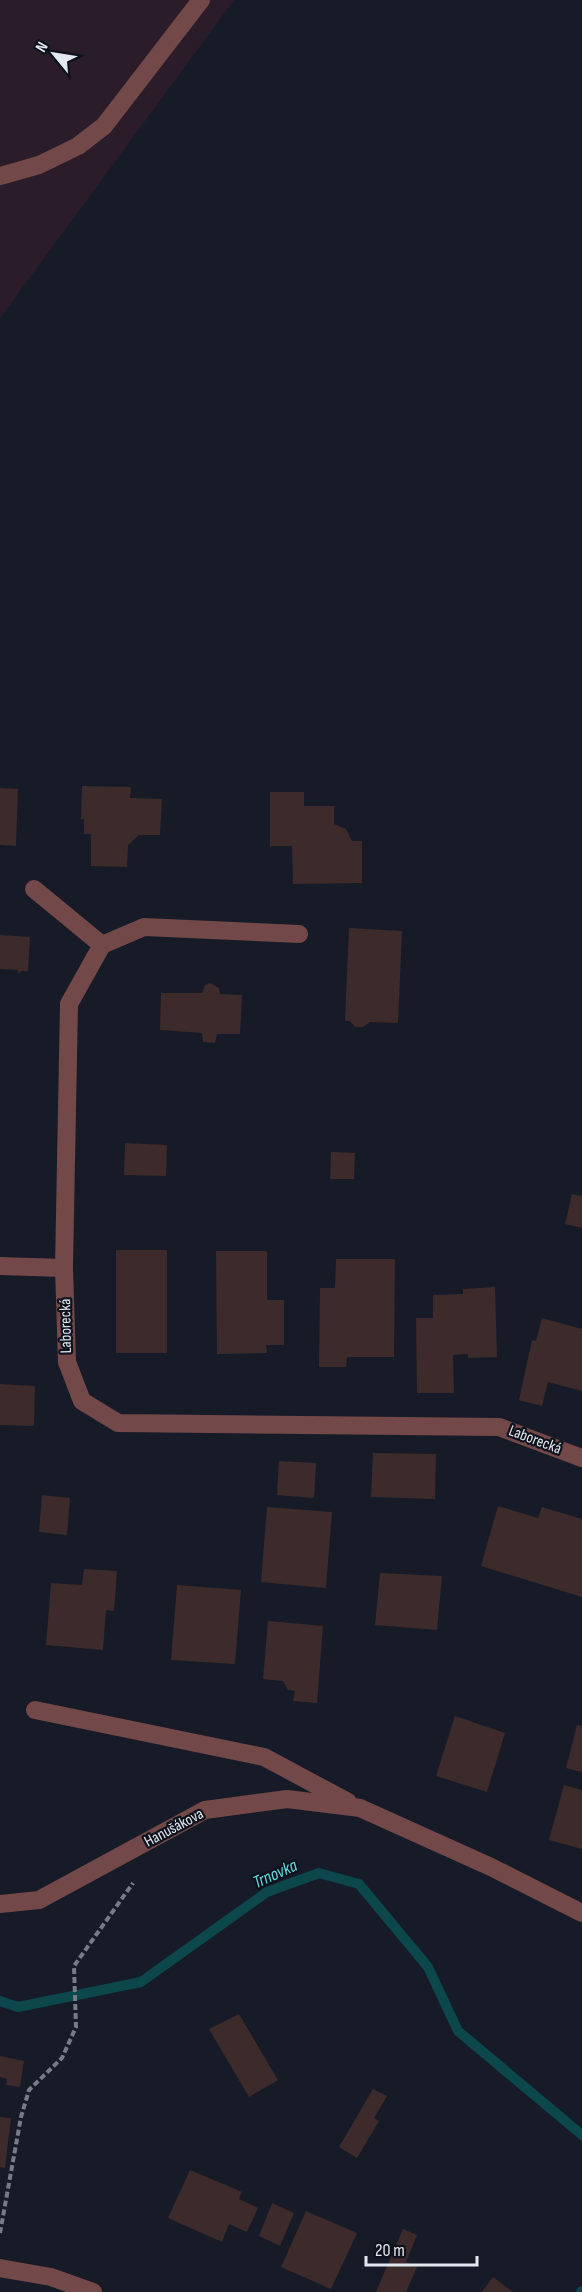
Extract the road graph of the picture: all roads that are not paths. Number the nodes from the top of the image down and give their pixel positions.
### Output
1 (201, 0) edge
2 (0, 176) edge
3 (34, 889) dead end
4 (299, 934) dead end
5 (102, 945) junction
6 (0, 1266) edge
7 (64, 1268) junction
8 (582, 1458) edge
9 (35, 1710) dead end
10 (360, 1808) junction
11 (0, 1904) edge
12 (582, 1913) edge
13 (0, 2268) edge
14 (93, 2292) edge

1 - 2 street
3 - 5 street
4 - 5 street
5 - 7 street, Laborecká
6 - 7 street
7 - 8 street, Laborecká
9 - 10 street, Hanušákova
10 - 11 street, Hanušákova
10 - 12 street, Hanušákova
13 - 14 street

